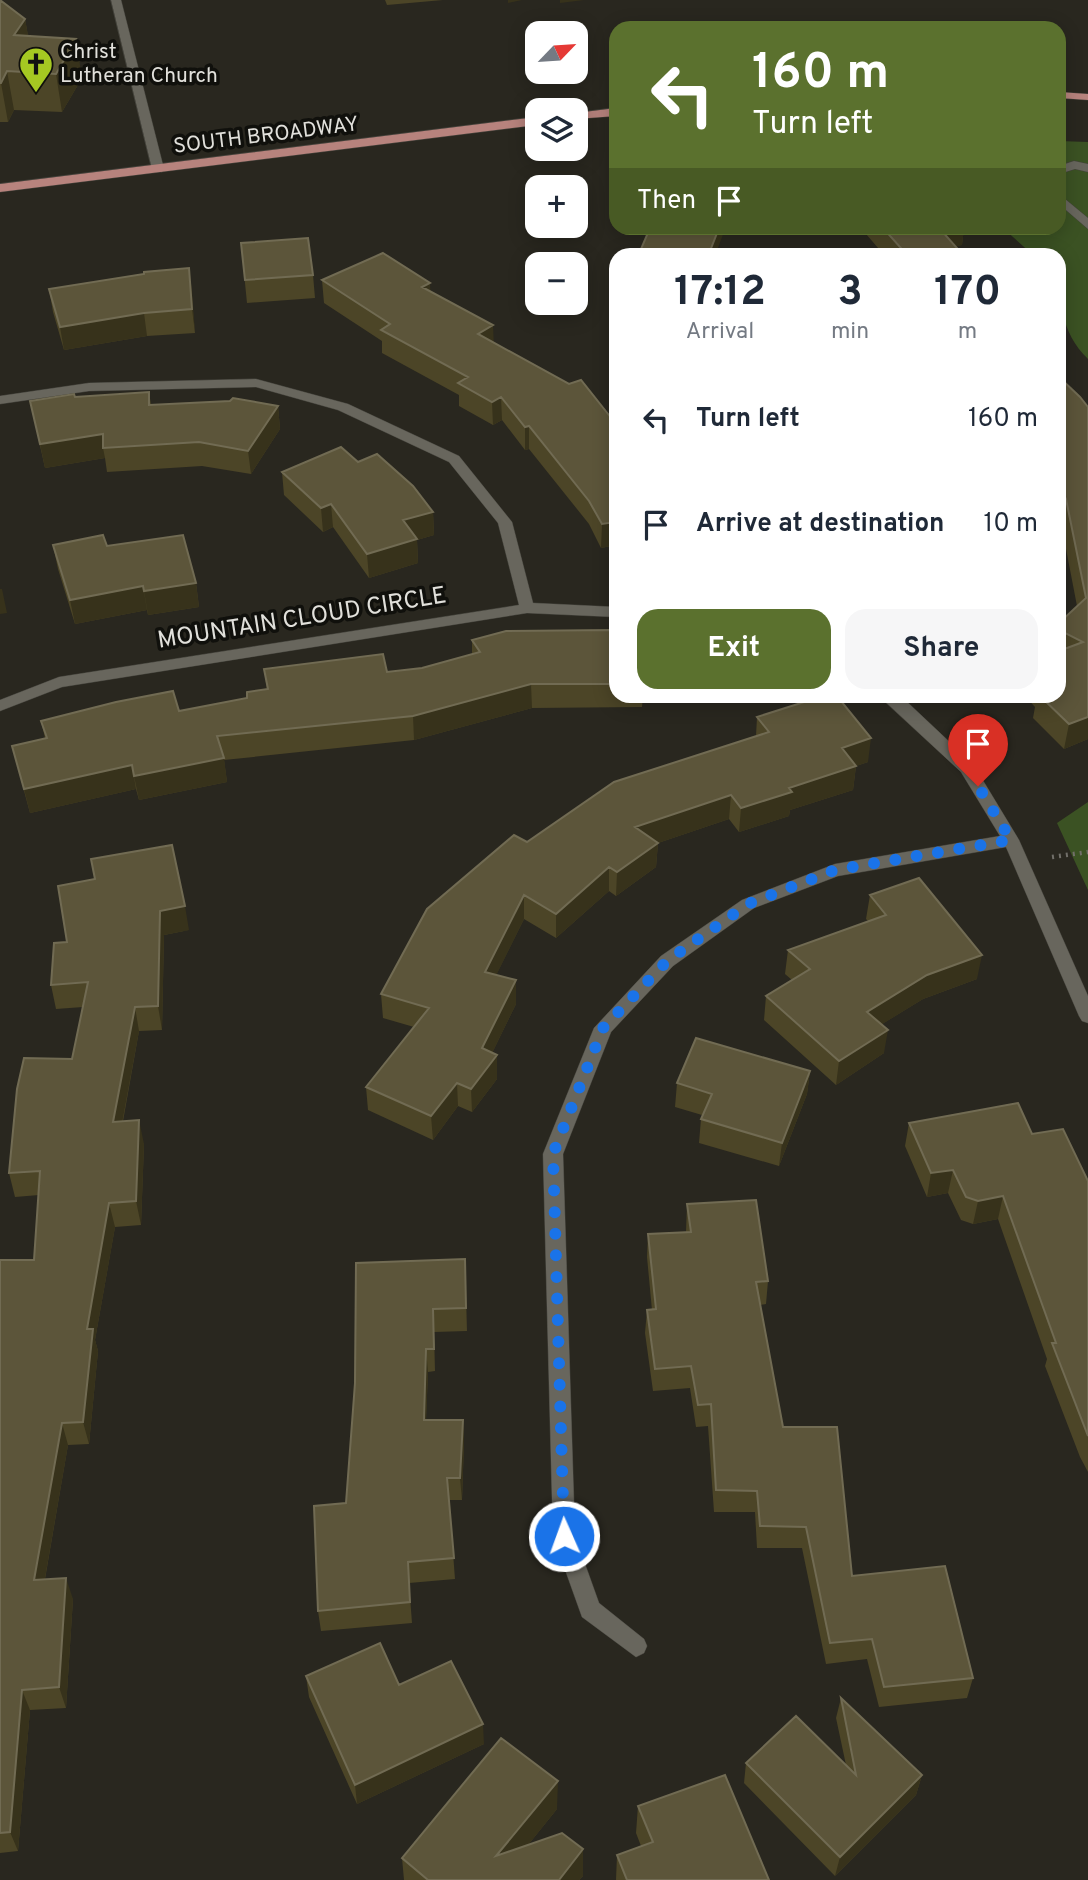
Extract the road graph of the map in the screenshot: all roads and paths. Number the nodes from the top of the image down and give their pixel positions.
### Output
1 (116, 0) edge
2 (1066, 95) edge
3 (1088, 97) edge
4 (609, 113) edge
5 (588, 115) edge
6 (525, 123) edge
7 (1066, 168) edge
8 (1088, 168) edge
9 (158, 169) junction
10 (0, 188) edge
11 (1066, 205) edge
12 (1088, 225) edge
13 (0, 400) edge
14 (527, 607) junction
15 (609, 612) edge
16 (902, 703) edge
17 (0, 706) edge
18 (1011, 840) junction
19 (1088, 1016) edge
20 (636, 1646) dead end

1 - 9 street
2 - 3 main road
4 - 5 main road
6 - 9 main road, SOUTH BROADWAY
7 - 8 street
9 - 10 main road, SOUTH BROADWAY
11 - 12 street
13 - 14 street
14 - 15 street, MOUNTAIN CLOUD CIRCLE
14 - 17 street, MOUNTAIN CLOUD CIRCLE
16 - 18 street
18 - 19 street
18 - 20 street

